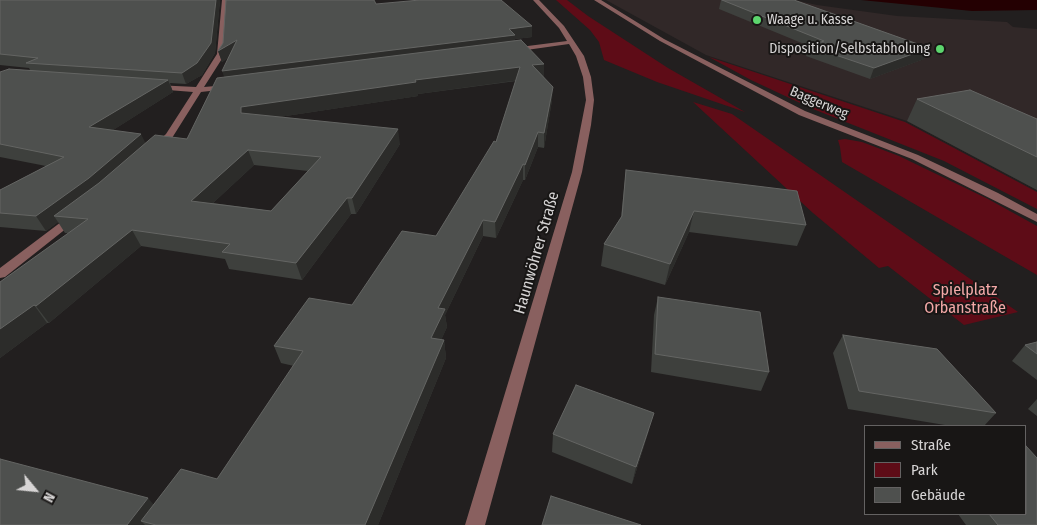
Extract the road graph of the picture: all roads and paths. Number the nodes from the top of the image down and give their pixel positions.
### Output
1 (225, 0) edge
2 (536, 0) edge
3 (597, 0) edge
4 (572, 42) junction
5 (502, 52) edge
6 (236, 86) edge
7 (149, 87) edge
8 (198, 90) junction
9 (147, 156) edge
10 (79, 214) edge
11 (1037, 219) edge
12 (0, 274) edge
13 (475, 525) edge

1 - 8 street
2 - 4 street, Haunwöhrer Straße
3 - 11 street, Baggerweg
4 - 5 street
4 - 13 street, Haunwöhrer Straße
6 - 8 street
7 - 8 street
8 - 9 street
10 - 12 street

